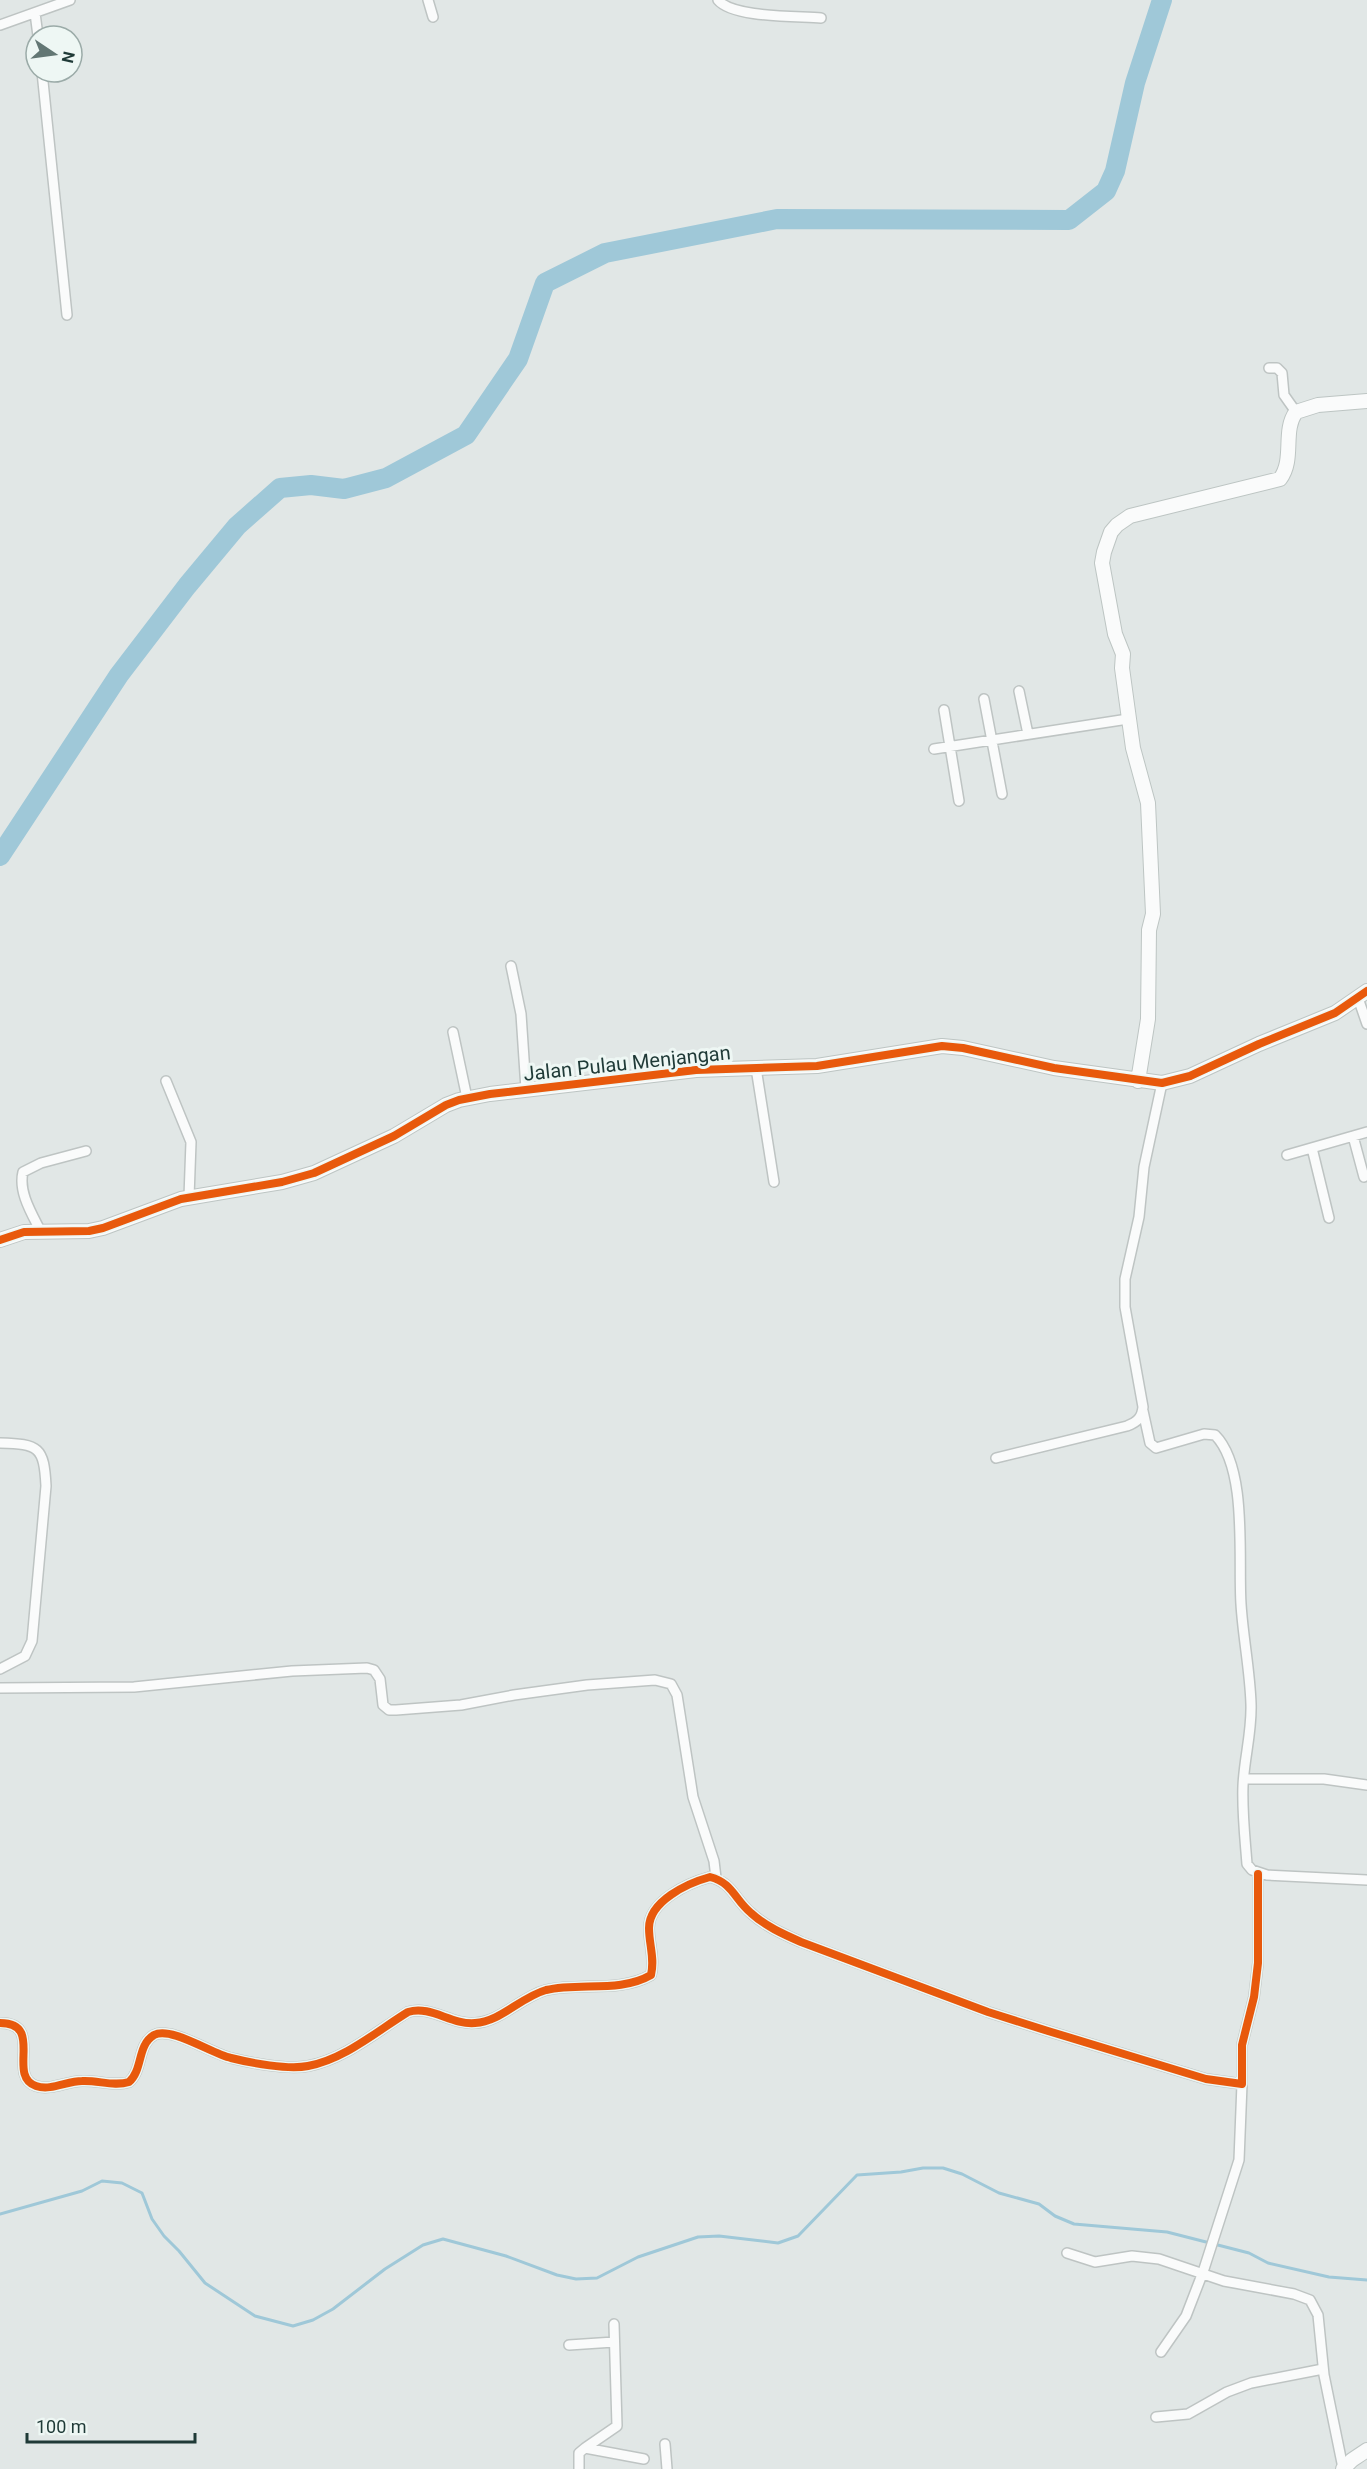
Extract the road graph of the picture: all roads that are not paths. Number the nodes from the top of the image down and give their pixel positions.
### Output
1 (70, 0) edge
2 (428, 0) edge
3 (718, 0) edge
4 (35, 13) junction
5 (433, 17) dead end
6 (821, 18) dead end
7 (36, 24) edge
8 (0, 25) edge
9 (43, 84) edge
10 (67, 315) dead end
11 (1269, 368) dead end
12 (1367, 402) edge
13 (1296, 412) junction
14 (1019, 691) dead end
15 (984, 699) dead end
16 (944, 710) dead end
17 (1128, 719) junction
18 (1028, 734) junction
19 (992, 740) junction
20 (950, 746) junction
21 (934, 749) dead end
22 (1002, 794) dead end
23 (959, 801) dead end
24 (511, 966) dead end
25 (1363, 994) edge
26 (1367, 1024) edge
27 (453, 1032) dead end
28 (756, 1068) junction
29 (166, 1081) dead end
30 (1138, 1081) junction
31 (1162, 1083) junction
32 (526, 1089) junction
33 (467, 1098) junction
34 (1367, 1132) edge
35 (1353, 1136) junction
36 (1312, 1148) junction
37 (86, 1151) dead end
38 (1287, 1155) dead end
39 (1364, 1177) dead end
40 (774, 1182) dead end
41 (189, 1197) junction
42 (1329, 1218) dead end
43 (41, 1232) junction
44 (0, 1240) edge
45 (1143, 1411) junction
46 (0, 1443) edge
47 (996, 1458) dead end
48 (0, 1670) edge
49 (0, 1688) edge
50 (1244, 1779) junction
51 (1367, 1785) edge
52 (1258, 1874) junction
53 (716, 1878) junction
54 (1367, 1880) edge
55 (0, 2023) edge
56 (1242, 2084) junction
57 (1067, 2253) dead end
58 (1203, 2272) junction
59 (614, 2324) dead end
60 (614, 2342) junction
61 (569, 2345) dead end
62 (1161, 2352) dead end
63 (1323, 2369) junction
64 (1156, 2418) dead end
65 (665, 2444) dead end
66 (585, 2448) junction
67 (1367, 2450) edge
68 (644, 2458) dead end
69 (1343, 2468) edge
70 (579, 2469) edge
71 (667, 2469) edge

1 - 4 street
2 - 5 street
3 - 6 street
4 - 7 street
4 - 8 street
9 - 10 street
11 - 13 street
12 - 13 street
13 - 17 street
14 - 18 street
15 - 19 street
16 - 20 street
17 - 18 street
17 - 30 street
18 - 19 street
19 - 20 street
19 - 22 street
20 - 21 street
20 - 23 street
24 - 32 street
25 - 26 street
25 - 31 street, Jalan Pulau Menjangan
27 - 33 street
28 - 30 street, Jalan Pulau Menjangan
28 - 32 street, Jalan Pulau Menjangan
28 - 40 street
29 - 41 street
30 - 31 street, Jalan Pulau Menjangan
31 - 45 street
32 - 33 street, Jalan Pulau Menjangan
33 - 41 street, Jalan Pulau Menjangan
34 - 35 street
35 - 36 street
35 - 39 street
36 - 38 street
36 - 42 street
37 - 43 street
41 - 43 street, Jalan Pulau Menjangan
43 - 44 street, Jalan Pulau Menjangan
45 - 47 street
45 - 50 street
46 - 48 street
49 - 53 street
50 - 51 street
50 - 52 street
52 - 54 street
52 - 56 street
53 - 55 street
53 - 56 street
56 - 58 street
57 - 58 street
58 - 62 street
58 - 63 street
59 - 60 street
60 - 61 street
60 - 66 street
63 - 64 street
63 - 69 street
65 - 71 street
66 - 68 street
66 - 70 street
67 - 69 street

